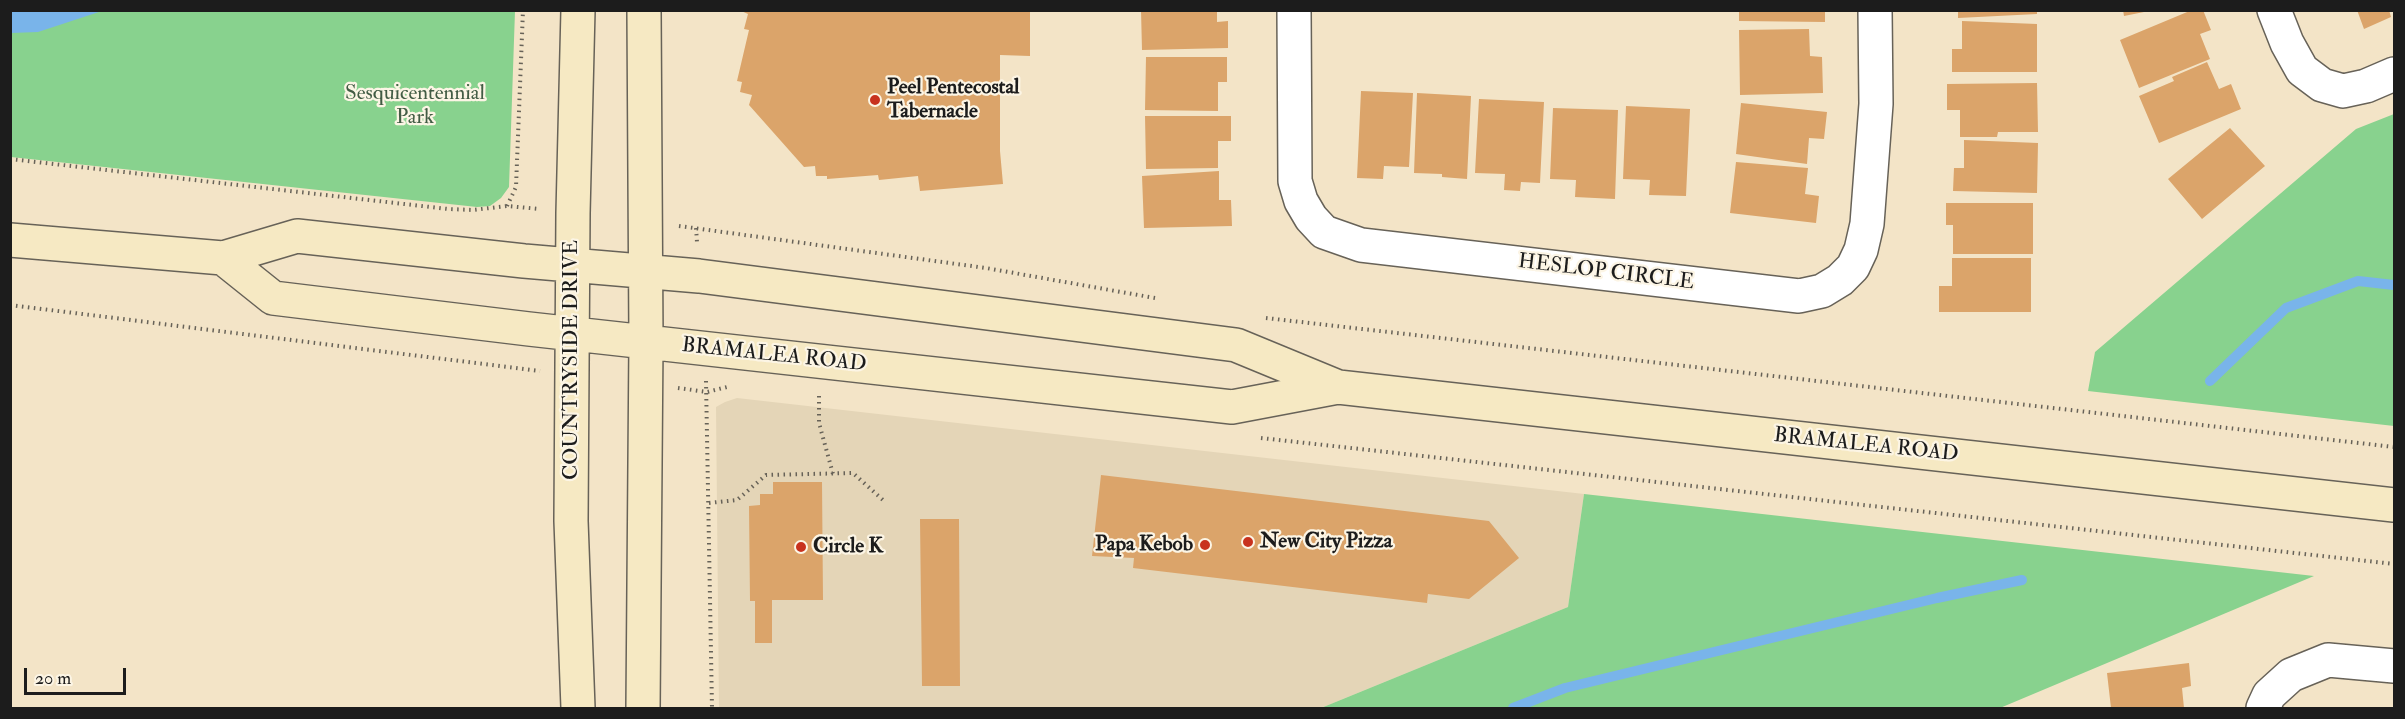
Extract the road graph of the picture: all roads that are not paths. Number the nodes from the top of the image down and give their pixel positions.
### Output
1 (578, 10) edge
2 (644, 10) edge
3 (1294, 10) edge
4 (1875, 10) edge
5 (2274, 10) edge
6 (2394, 74) edge
7 (10, 240) edge
8 (223, 258) junction
9 (573, 265) junction
10 (645, 272) junction
11 (573, 333) junction
12 (646, 341) junction
13 (1338, 387) junction
14 (2394, 505) edge
15 (2394, 666) edge
16 (578, 708) edge
17 (643, 708) edge
18 (2263, 708) edge

1 - 9 main road, COUNTRYSIDE DRIVE
2 - 10 main road
3 - 4 street, HESLOP CIRCLE
5 - 6 street
7 - 8 main road, BRAMALEA ROAD
8 - 9 main road, BRAMALEA ROAD
8 - 11 main road, BRAMALEA ROAD
9 - 10 main road, BRAMALEA ROAD
9 - 11 main road, COUNTRYSIDE DRIVE
10 - 12 main road
10 - 13 main road, BRAMALEA ROAD
11 - 12 main road, BRAMALEA ROAD
11 - 16 main road, COUNTRYSIDE DRIVE
12 - 13 main road, BRAMALEA ROAD
12 - 17 main road
13 - 14 main road, BRAMALEA ROAD
15 - 18 street

